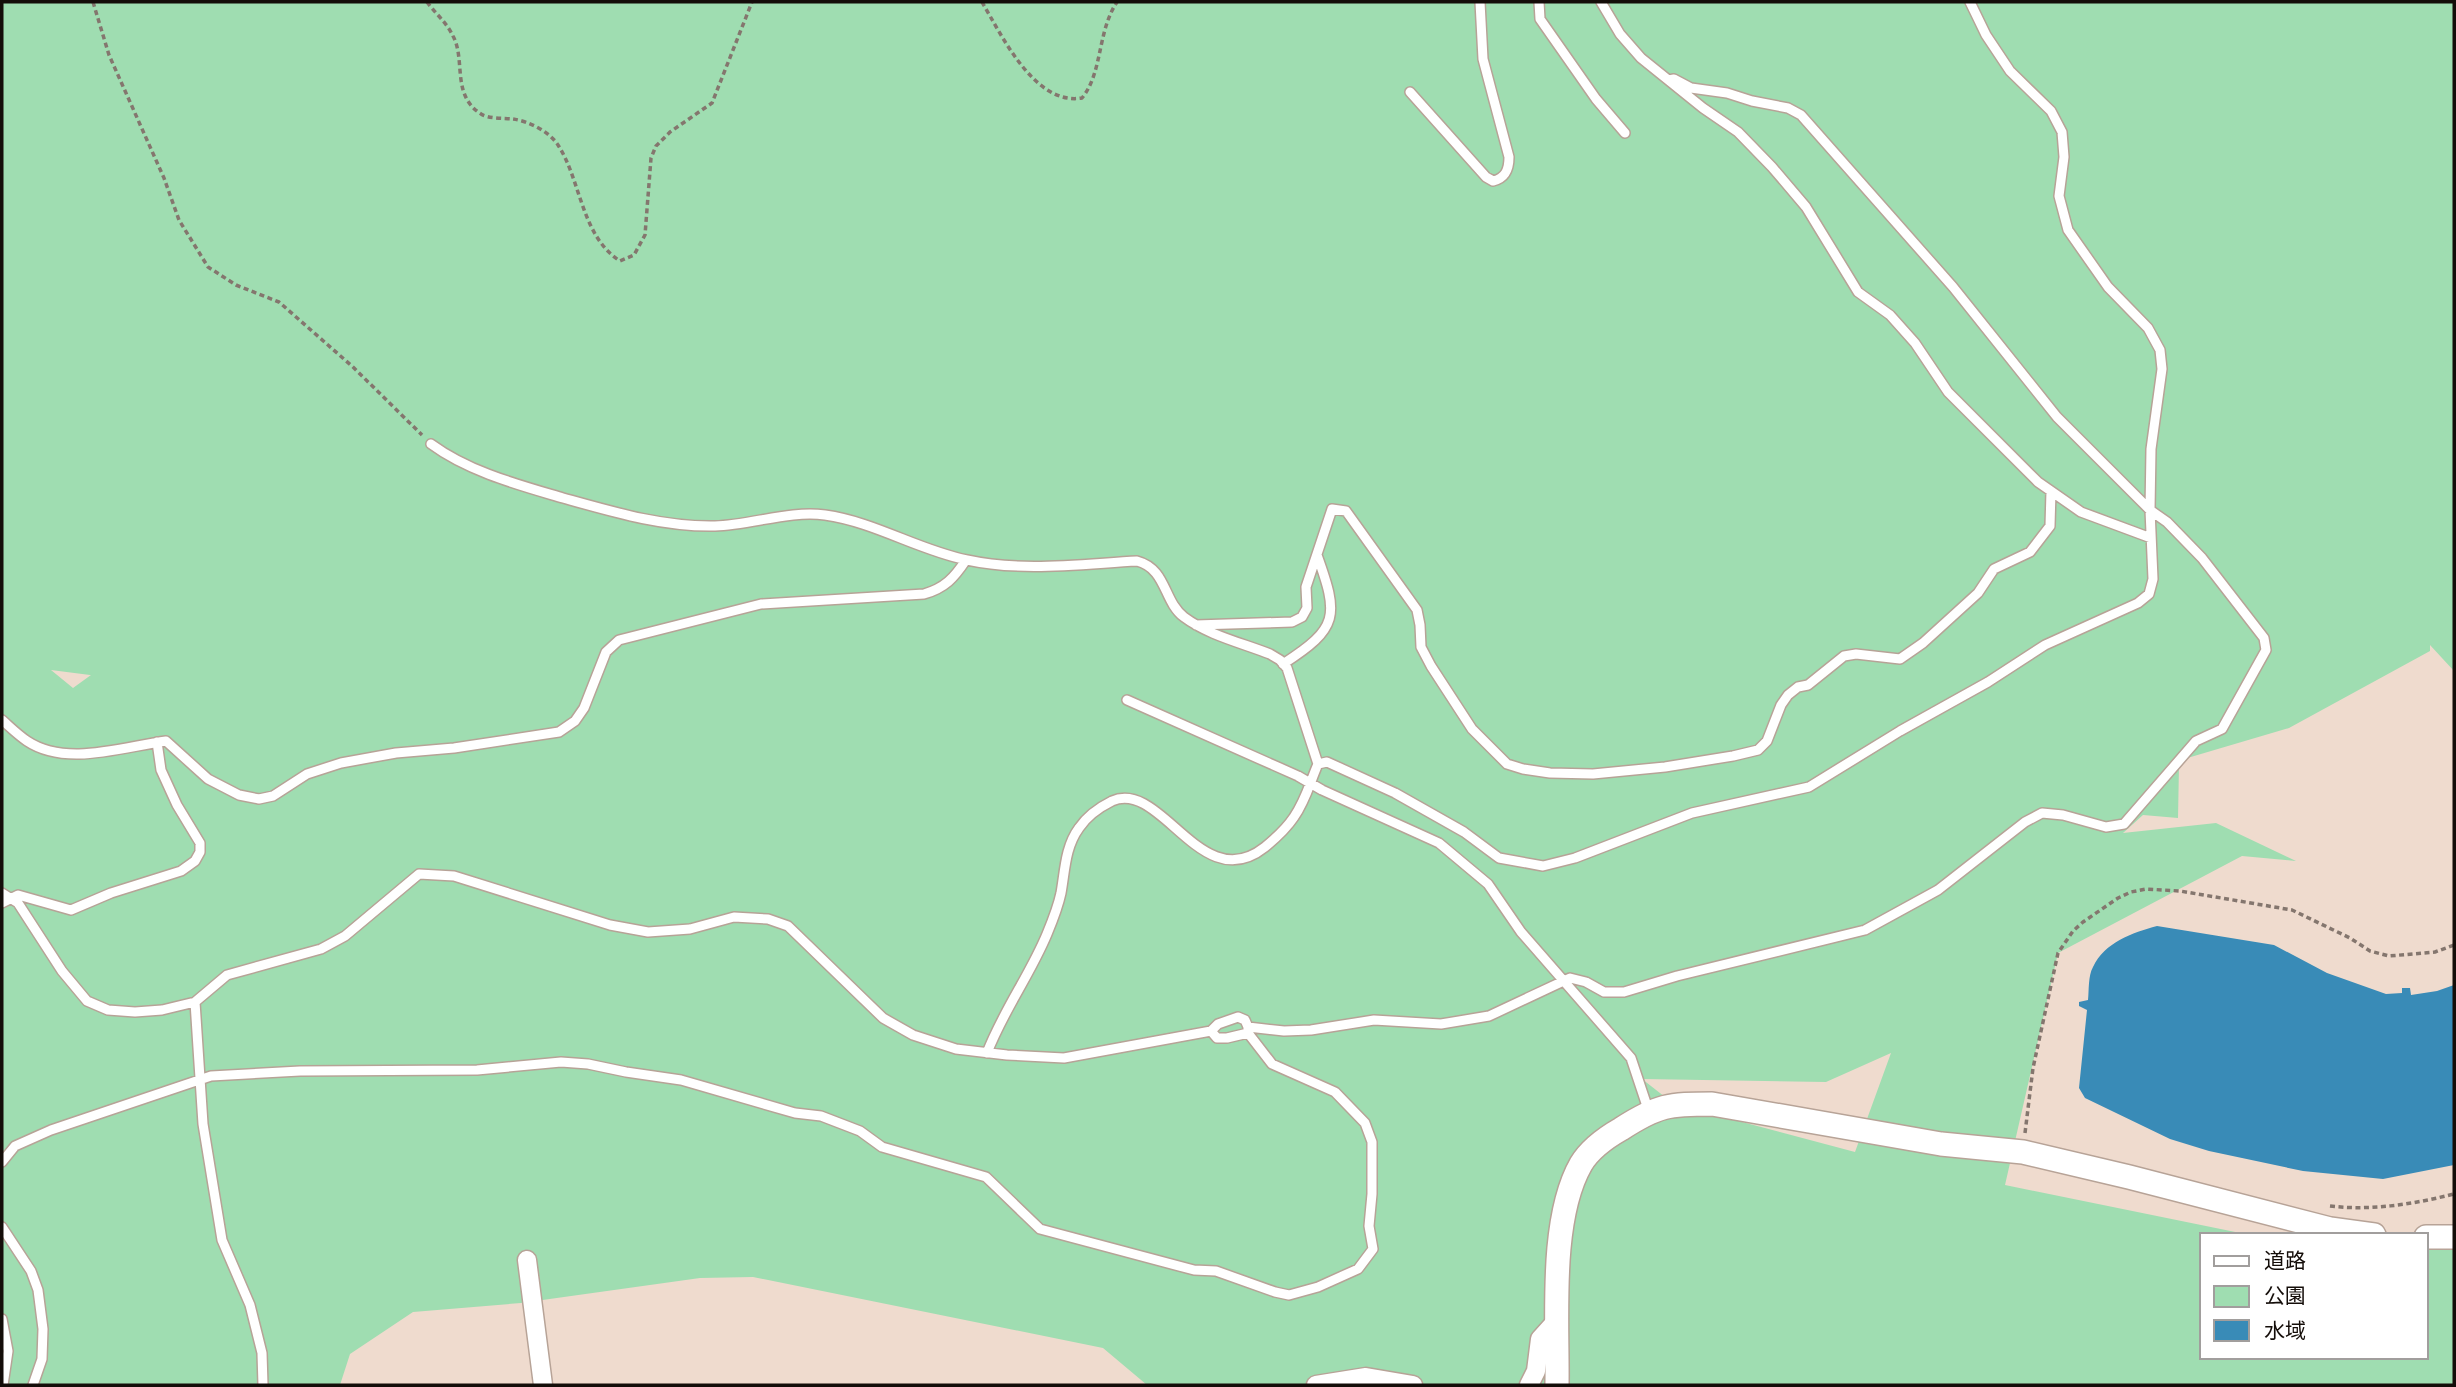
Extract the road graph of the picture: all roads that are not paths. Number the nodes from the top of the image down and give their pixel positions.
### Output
1 (1480, 2) edge
2 (1539, 2) edge
3 (1601, 2) edge
4 (1970, 2) edge
5 (1669, 80) junction
6 (1410, 92) dead end
7 (1625, 133) dead end
8 (431, 444) road end
9 (2051, 491) junction
10 (2150, 510) junction
11 (2151, 538) junction
12 (1317, 555) junction
13 (966, 560) junction
14 (1195, 625) junction
15 (1283, 664) junction
16 (1127, 700) dead end
17 (2, 720) edge
18 (157, 742) junction
19 (1318, 764) junction
20 (1310, 783) junction
21 (2, 893) edge
22 (6, 901) edge
23 (1563, 980) junction
24 (195, 1002) junction
25 (1248, 1030) junction
26 (1211, 1031) junction
27 (987, 1053) junction
28 (200, 1079) junction
29 (1648, 1112) junction
30 (2, 1162) edge
31 (2, 1227) edge
32 (2359, 1233) edge
33 (2428, 1237) edge
34 (2454, 1237) edge
35 (527, 1259) dead end
36 (2, 1318) edge
37 (1558, 1319) junction
38 (3, 1385) edge
39 (33, 1385) edge
40 (264, 1385) edge
41 (543, 1385) edge
42 (1316, 1385) edge
43 (1413, 1385) edge
44 (1529, 1385) edge
45 (1557, 1385) edge

1 - 6 lane
2 - 7 lane
3 - 5 lane
4 - 10 lane
5 - 9 lane
5 - 10 lane
8 - 13 lane
9 - 11 lane
9 - 12 lane
10 - 11 lane
10 - 23 lane
11 - 19 lane
12 - 14 lane
12 - 15 lane
13 - 14 lane
13 - 18 lane
14 - 15 lane
15 - 19 lane
16 - 20 lane
17 - 18 lane
18 - 22 lane
19 - 20 lane
20 - 23 lane
20 - 27 lane
21 - 22 lane
22 - 24 lane
23 - 25 lane
23 - 29 lane
24 - 27 lane
24 - 28 lane
25 - 26 lane
25 - 26 lane
25 - 28 lane
26 - 27 lane
28 - 30 lane
28 - 40 lane
29 - 32 street
29 - 37 street
31 - 39 lane
33 - 34 street
35 - 41 street
36 - 38 lane
37 - 44 street
37 - 45 street
42 - 43 street

